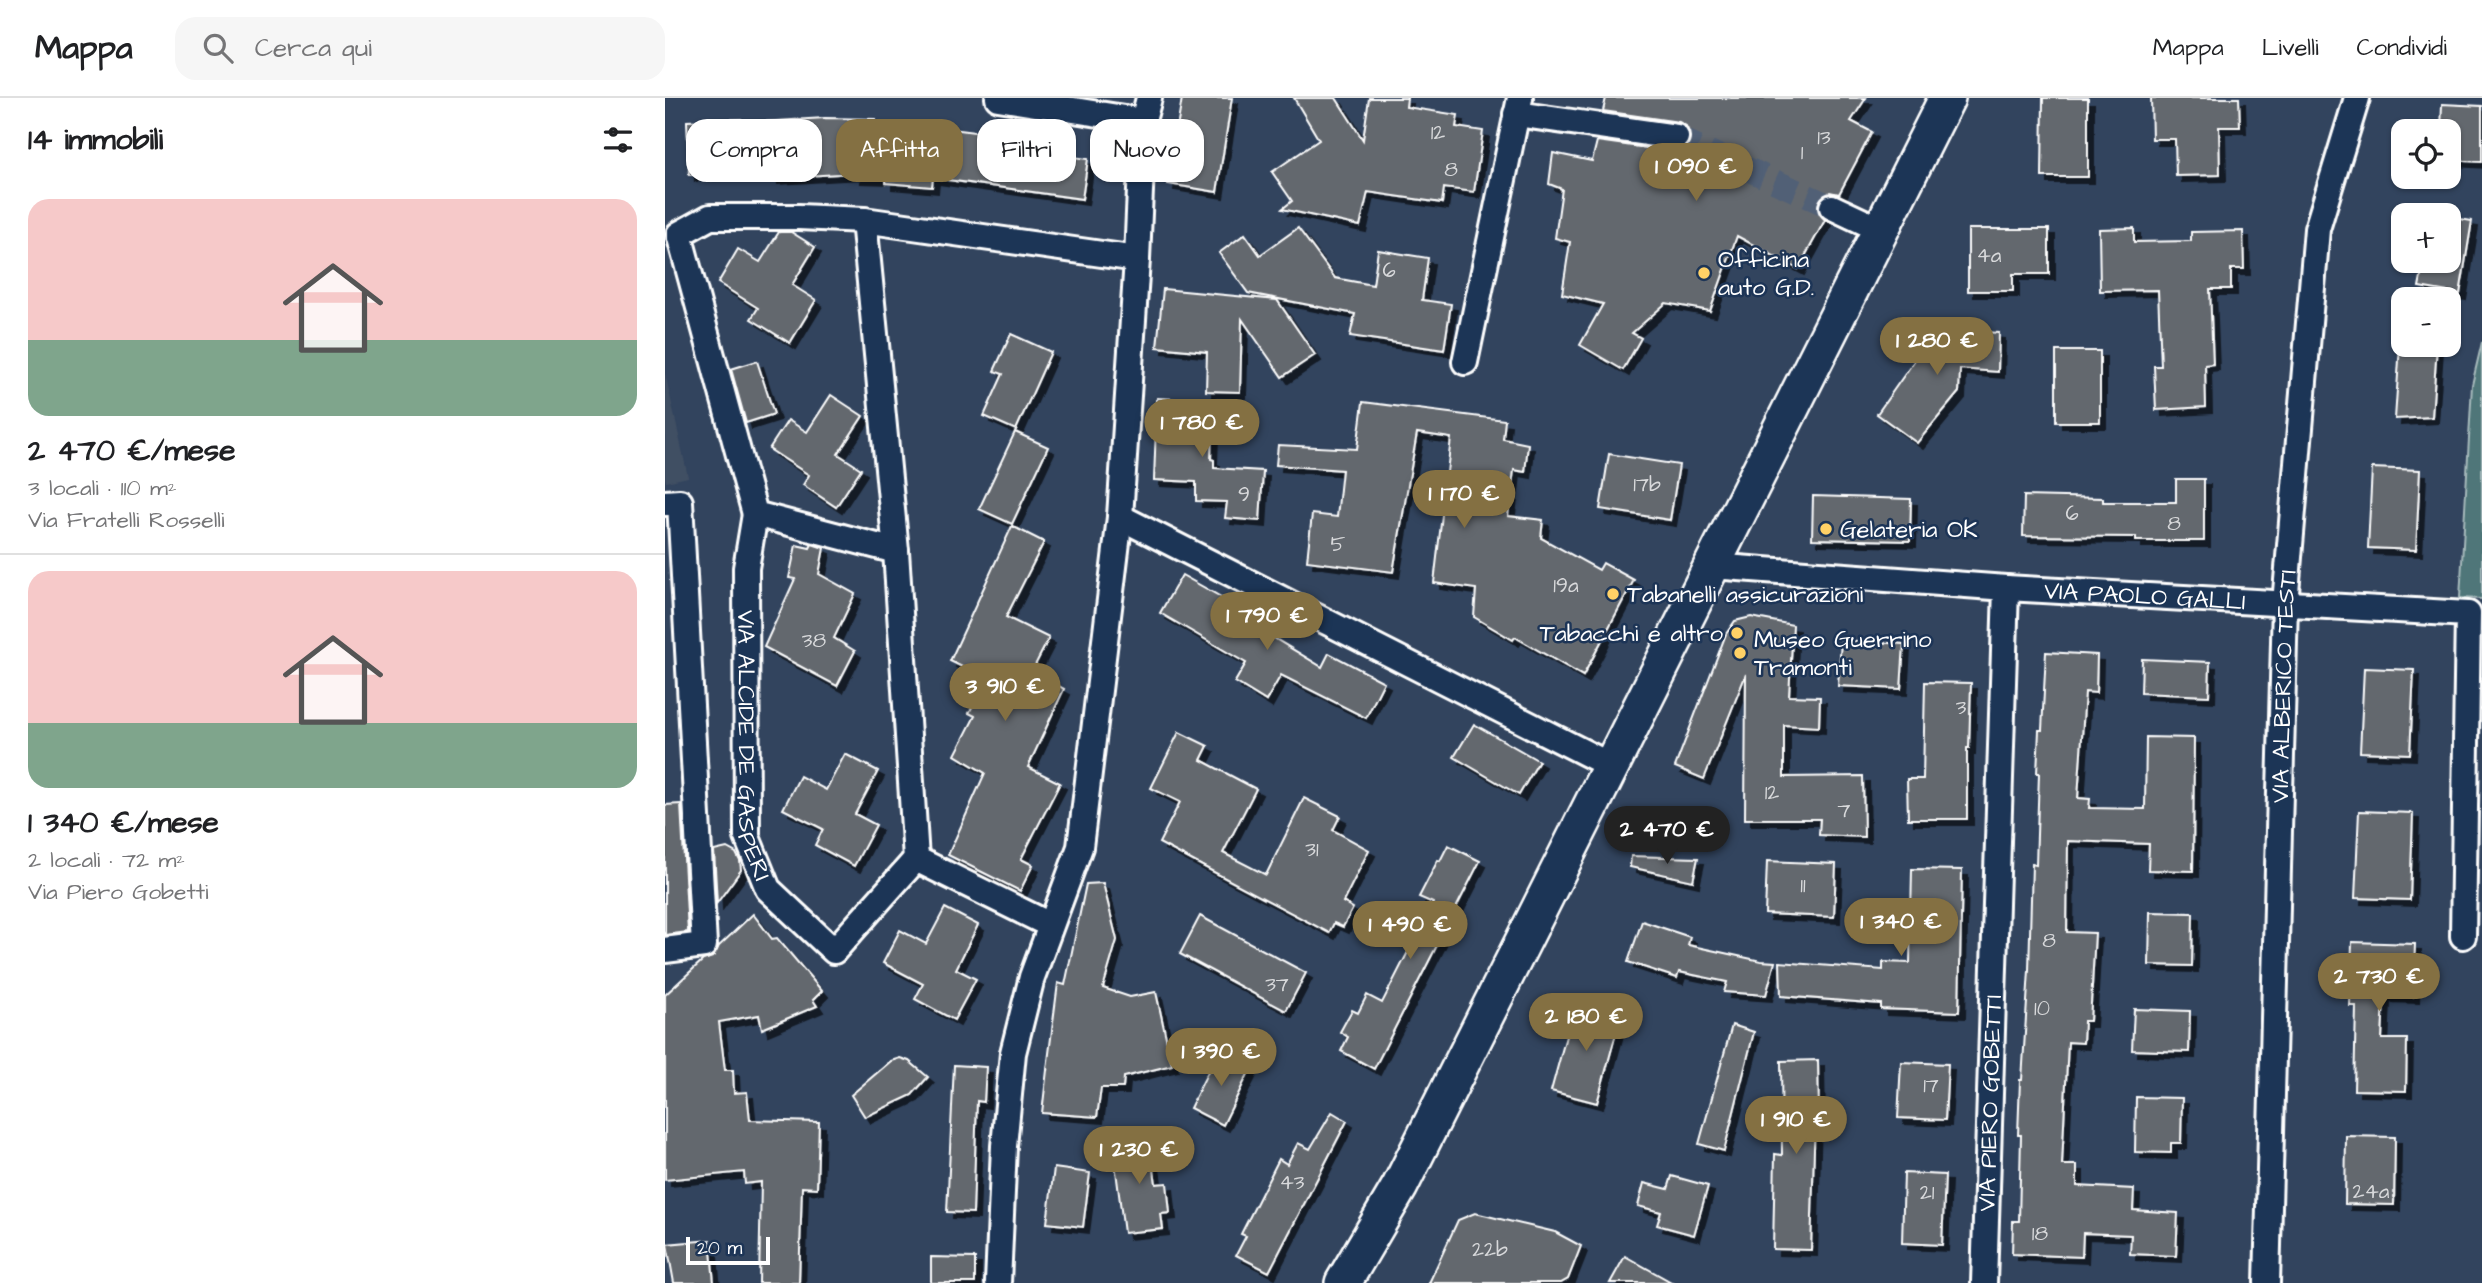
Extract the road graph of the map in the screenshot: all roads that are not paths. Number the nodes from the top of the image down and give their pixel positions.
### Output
1 (998, 98) edge
2 (1947, 98) edge
3 (2357, 98) edge
4 (1518, 106) edge
5 (1146, 109) edge
6 (1677, 138) tunnel mouth
7 (1832, 207) tunnel mouth
8 (864, 220) junction
9 (1881, 230) junction
10 (1137, 259) junction
11 (1465, 362) dead end
12 (672, 503) edge
13 (755, 514) junction
14 (1119, 517) junction
15 (896, 551) junction
16 (1712, 566) junction
17 (2005, 588) junction
18 (2285, 604) junction
19 (1611, 766) junction
20 (916, 859) junction
21 (1050, 925) junction
22 (2463, 936) dead end
23 (665, 950) edge
24 (998, 1283) edge
25 (1343, 1283) edge
26 (1984, 1283) edge
27 (2267, 1283) edge

1 - 5 street
2 - 9 main road
3 - 18 street, VIA ALBERICO TESTI
4 - 6 street
4 - 11 street
5 - 10 street
7 - 9 street
8 - 10 street, VIA ALCIDE DE GASPERI
8 - 13 street, VIA ALCIDE DE GASPERI
8 - 15 street
9 - 16 main road
10 - 14 street
12 - 23 street
13 - 15 street
13 - 20 street, VIA ALCIDE DE GASPERI
14 - 19 street
14 - 21 street
15 - 20 street
16 - 17 street, VIA PAOLO GALLI
16 - 19 main road
17 - 18 street, VIA PAOLO GALLI
17 - 26 street, VIA PIERO GOBETTI
18 - 22 street, VIA PAOLO GALLI
18 - 27 street, VIA ALBERICO TESTI
19 - 25 main road
20 - 21 street
21 - 24 street

